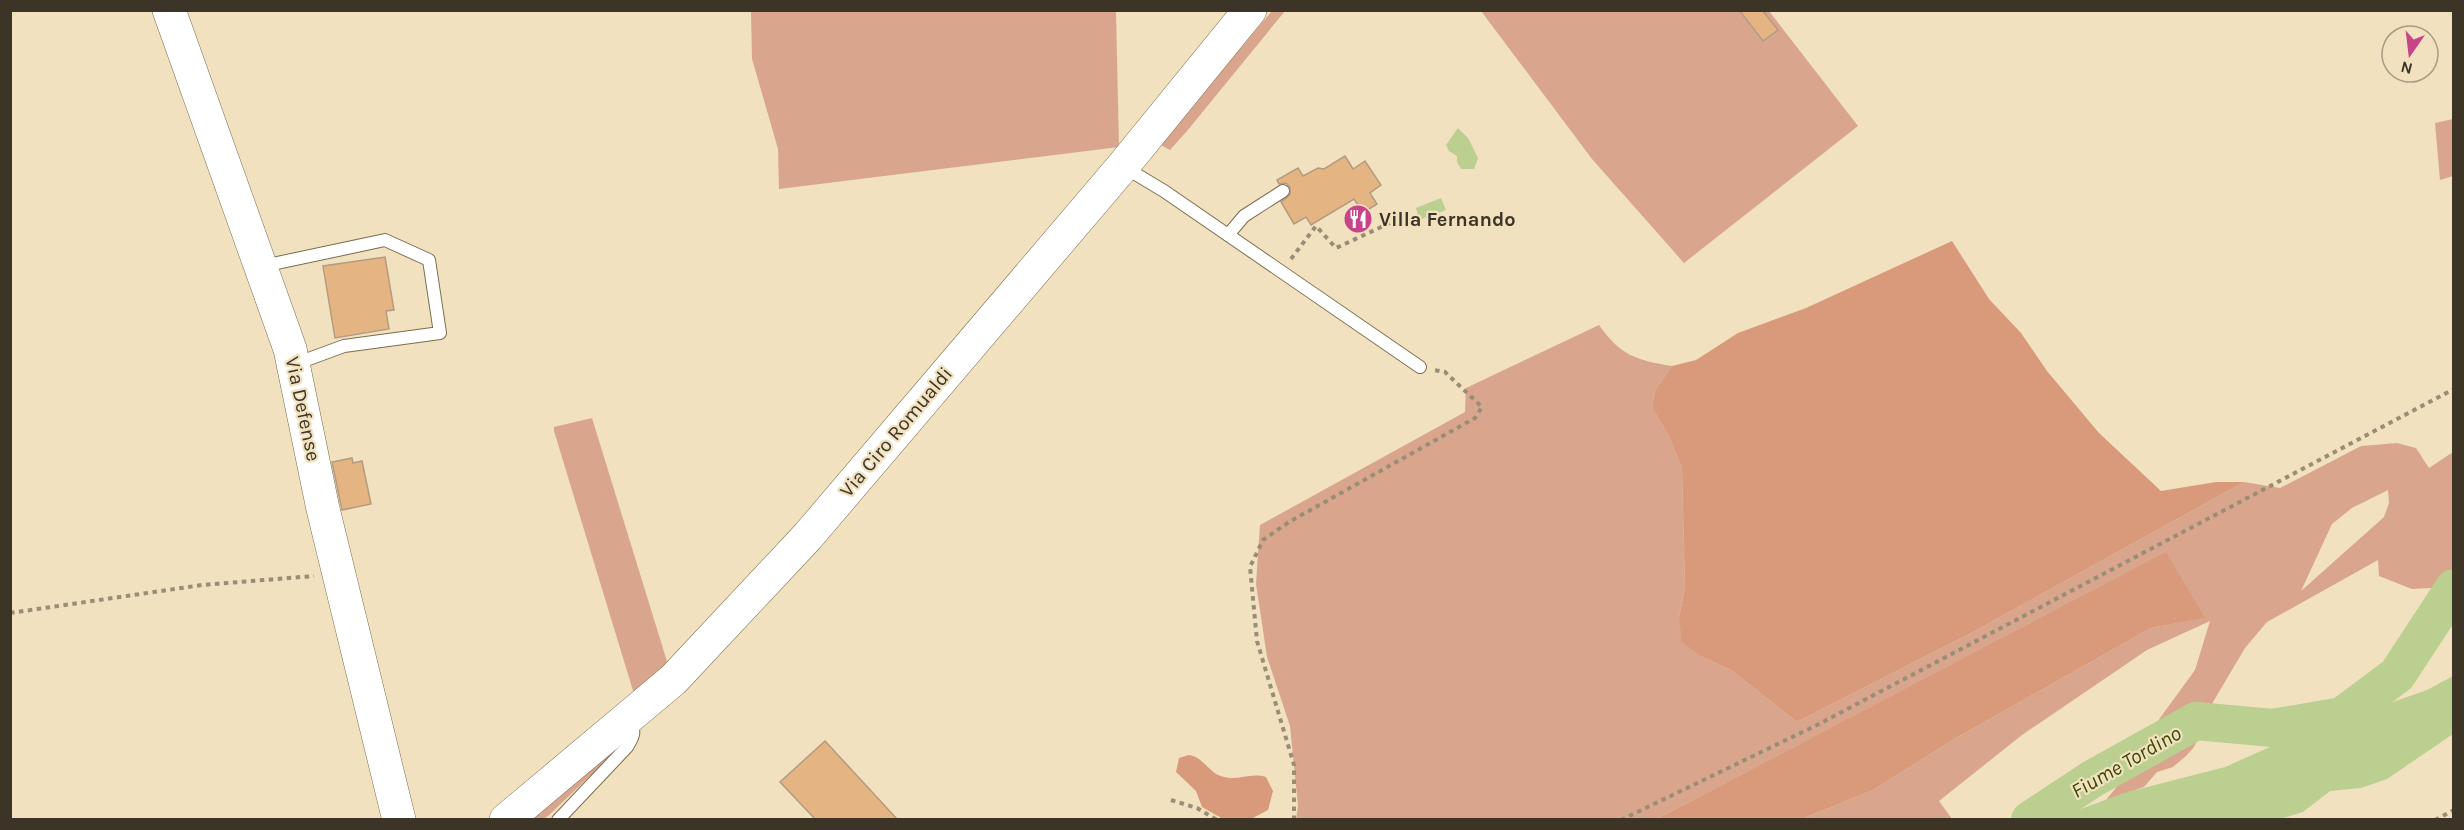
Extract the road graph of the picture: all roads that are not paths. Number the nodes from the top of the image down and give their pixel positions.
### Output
1 (169, 10) edge
2 (1250, 10) edge
3 (1123, 166) junction
4 (1283, 191) dead end
5 (1228, 234) junction
6 (261, 266) junction
7 (293, 364) junction
8 (1420, 367) road end
9 (628, 718) junction
10 (399, 819) edge
11 (506, 819) edge
12 (558, 819) edge

1 - 6 main road, Via Defense
2 - 3 main road, Via Ciro Romualdi
3 - 5 lane
3 - 9 main road, Via Ciro Romualdi
4 - 5 lane
5 - 8 lane
6 - 7 main road, Via Defense
6 - 7 lane
7 - 10 main road, Via Defense
9 - 11 main road, Via Ciro Romualdi
9 - 12 lane

